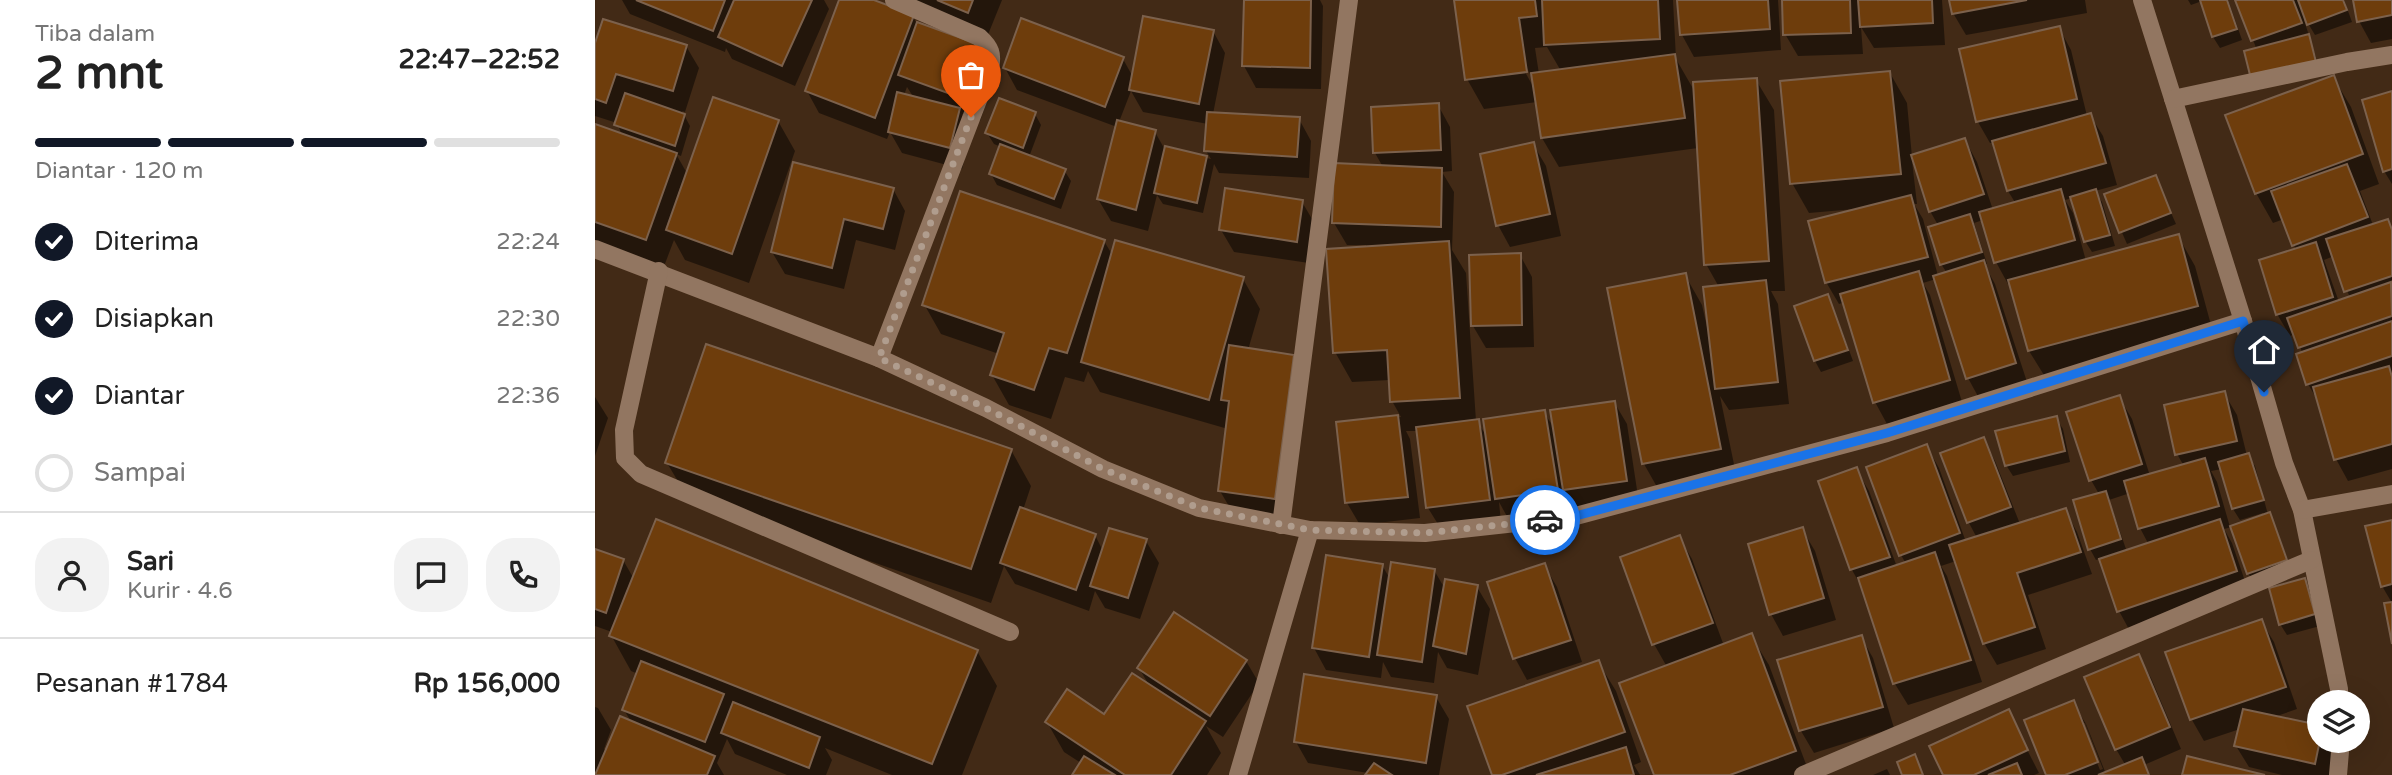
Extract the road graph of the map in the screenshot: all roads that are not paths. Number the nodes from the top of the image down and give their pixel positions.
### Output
1 (894, 0) edge
2 (1349, 0) edge
3 (2142, 0) edge
4 (2392, 55) edge
5 (2173, 99) junction
6 (595, 249) edge
7 (659, 271) junction
8 (2243, 321) junction
9 (879, 358) junction
10 (2392, 494) edge
11 (2302, 510) junction
12 (1281, 525) junction
13 (1310, 530) junction
14 (2311, 561) junction
15 (1010, 632) dead end
16 (2339, 690) edge
17 (2340, 753) edge
18 (1238, 775) edge
19 (1803, 775) edge
20 (2339, 775) edge

1 - 9 street
2 - 12 street
3 - 5 street
4 - 5 street
5 - 8 street
6 - 7 street
7 - 9 street
7 - 15 street
8 - 11 street
8 - 13 street
9 - 12 street
10 - 11 street
11 - 14 street
12 - 13 street
13 - 18 street
14 - 16 street
14 - 19 street
17 - 20 street

